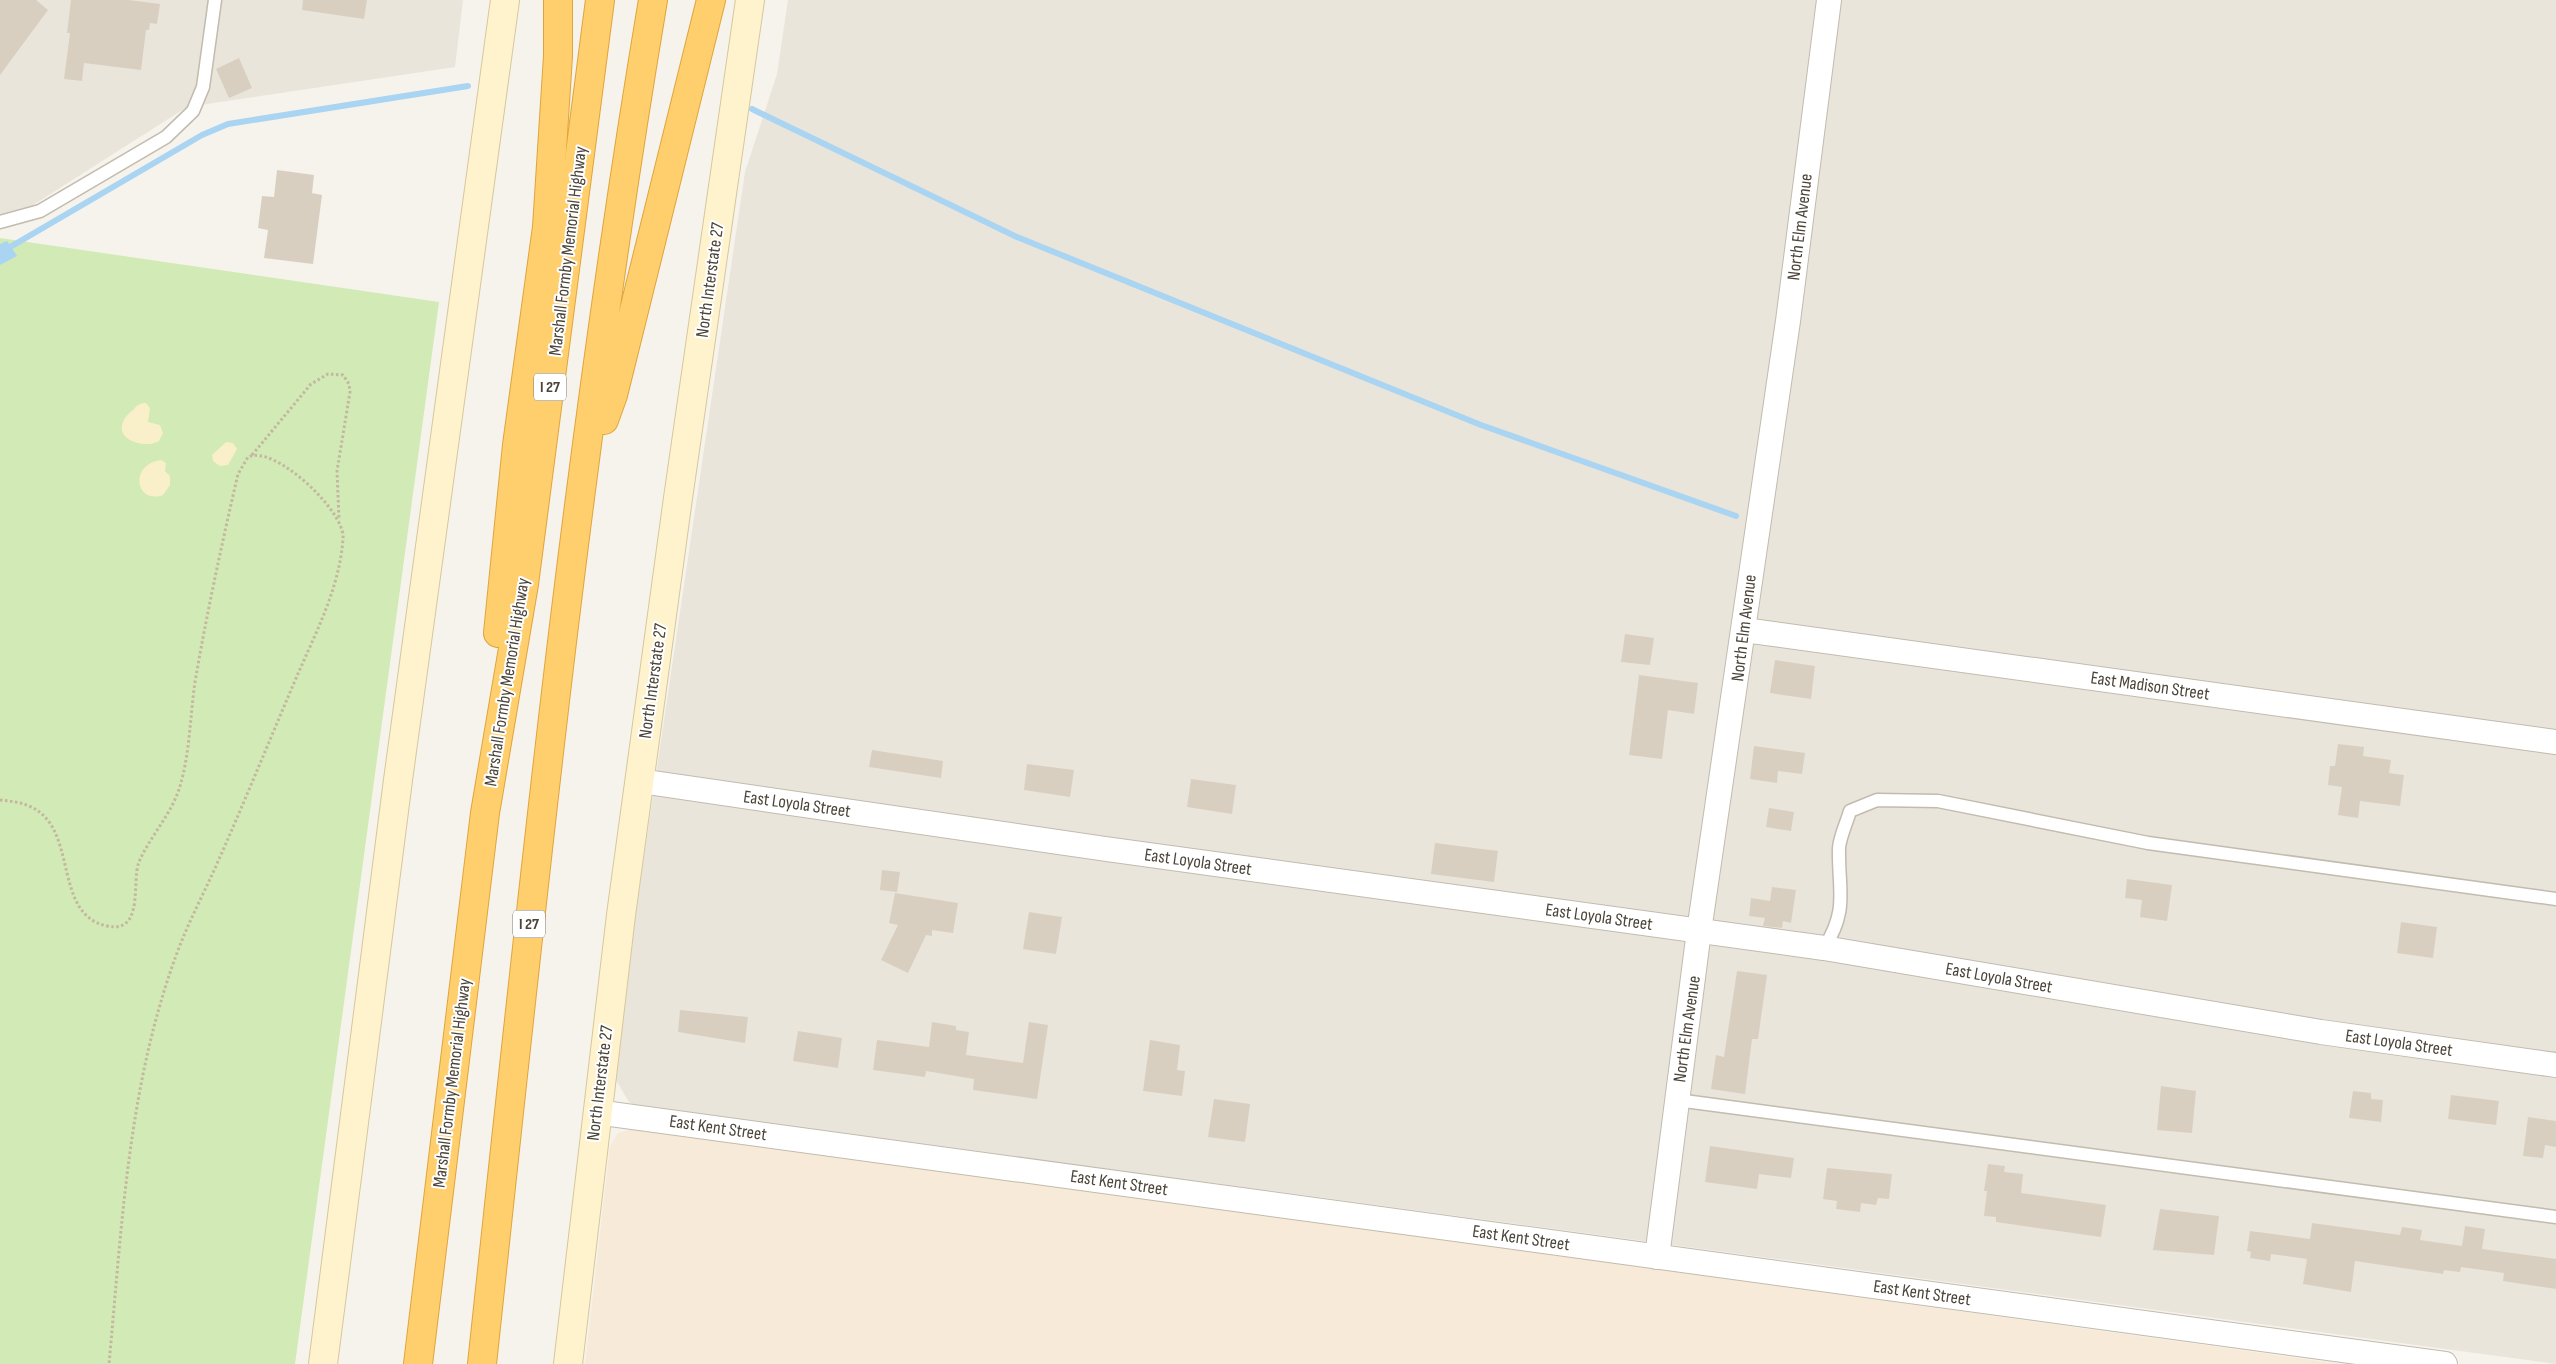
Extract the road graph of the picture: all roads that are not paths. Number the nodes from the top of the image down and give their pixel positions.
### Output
1 (215, 0) edge
2 (505, 0) edge
3 (558, 0) edge
4 (600, 0) edge
5 (653, 0) edge
6 (711, 0) edge
7 (750, 0) edge
8 (1829, 0) edge
9 (0, 222) edge
10 (581, 485) junction
11 (1744, 630) junction
12 (2556, 742) edge
13 (492, 772) junction
14 (640, 781) junction
15 (2556, 900) edge
16 (1699, 931) junction
17 (1824, 948) junction
18 (2556, 1065) edge
19 (1677, 1100) junction
20 (596, 1112) junction
21 (2556, 1217) edge
22 (1657, 1257) junction
23 (323, 1364) edge
24 (418, 1364) edge
25 (482, 1364) edge
26 (568, 1364) edge
27 (2445, 1364) edge

1 - 9 lane
2 - 23 main road
3 - 13 highway
4 - 13 highway, Marshall Formby Memorial Highway / I 27
5 - 10 highway, I 27
6 - 10 highway
7 - 14 main road, North Interstate 27
8 - 11 street, North Elm Avenue
10 - 25 highway, I 27
11 - 12 street, East Madison Street
11 - 16 street, North Elm Avenue
13 - 24 highway, Marshall Formby Memorial Highway / I 27
14 - 16 street, East Loyola Street
14 - 20 main road, North Interstate 27
15 - 17 lane
16 - 17 street, East Loyola Street
16 - 19 street, North Elm Avenue
17 - 18 street, East Loyola Street
19 - 21 lane
19 - 22 street, North Elm Avenue
20 - 22 street, East Kent Street
20 - 26 main road, North Interstate 27
22 - 27 street, East Kent Street

